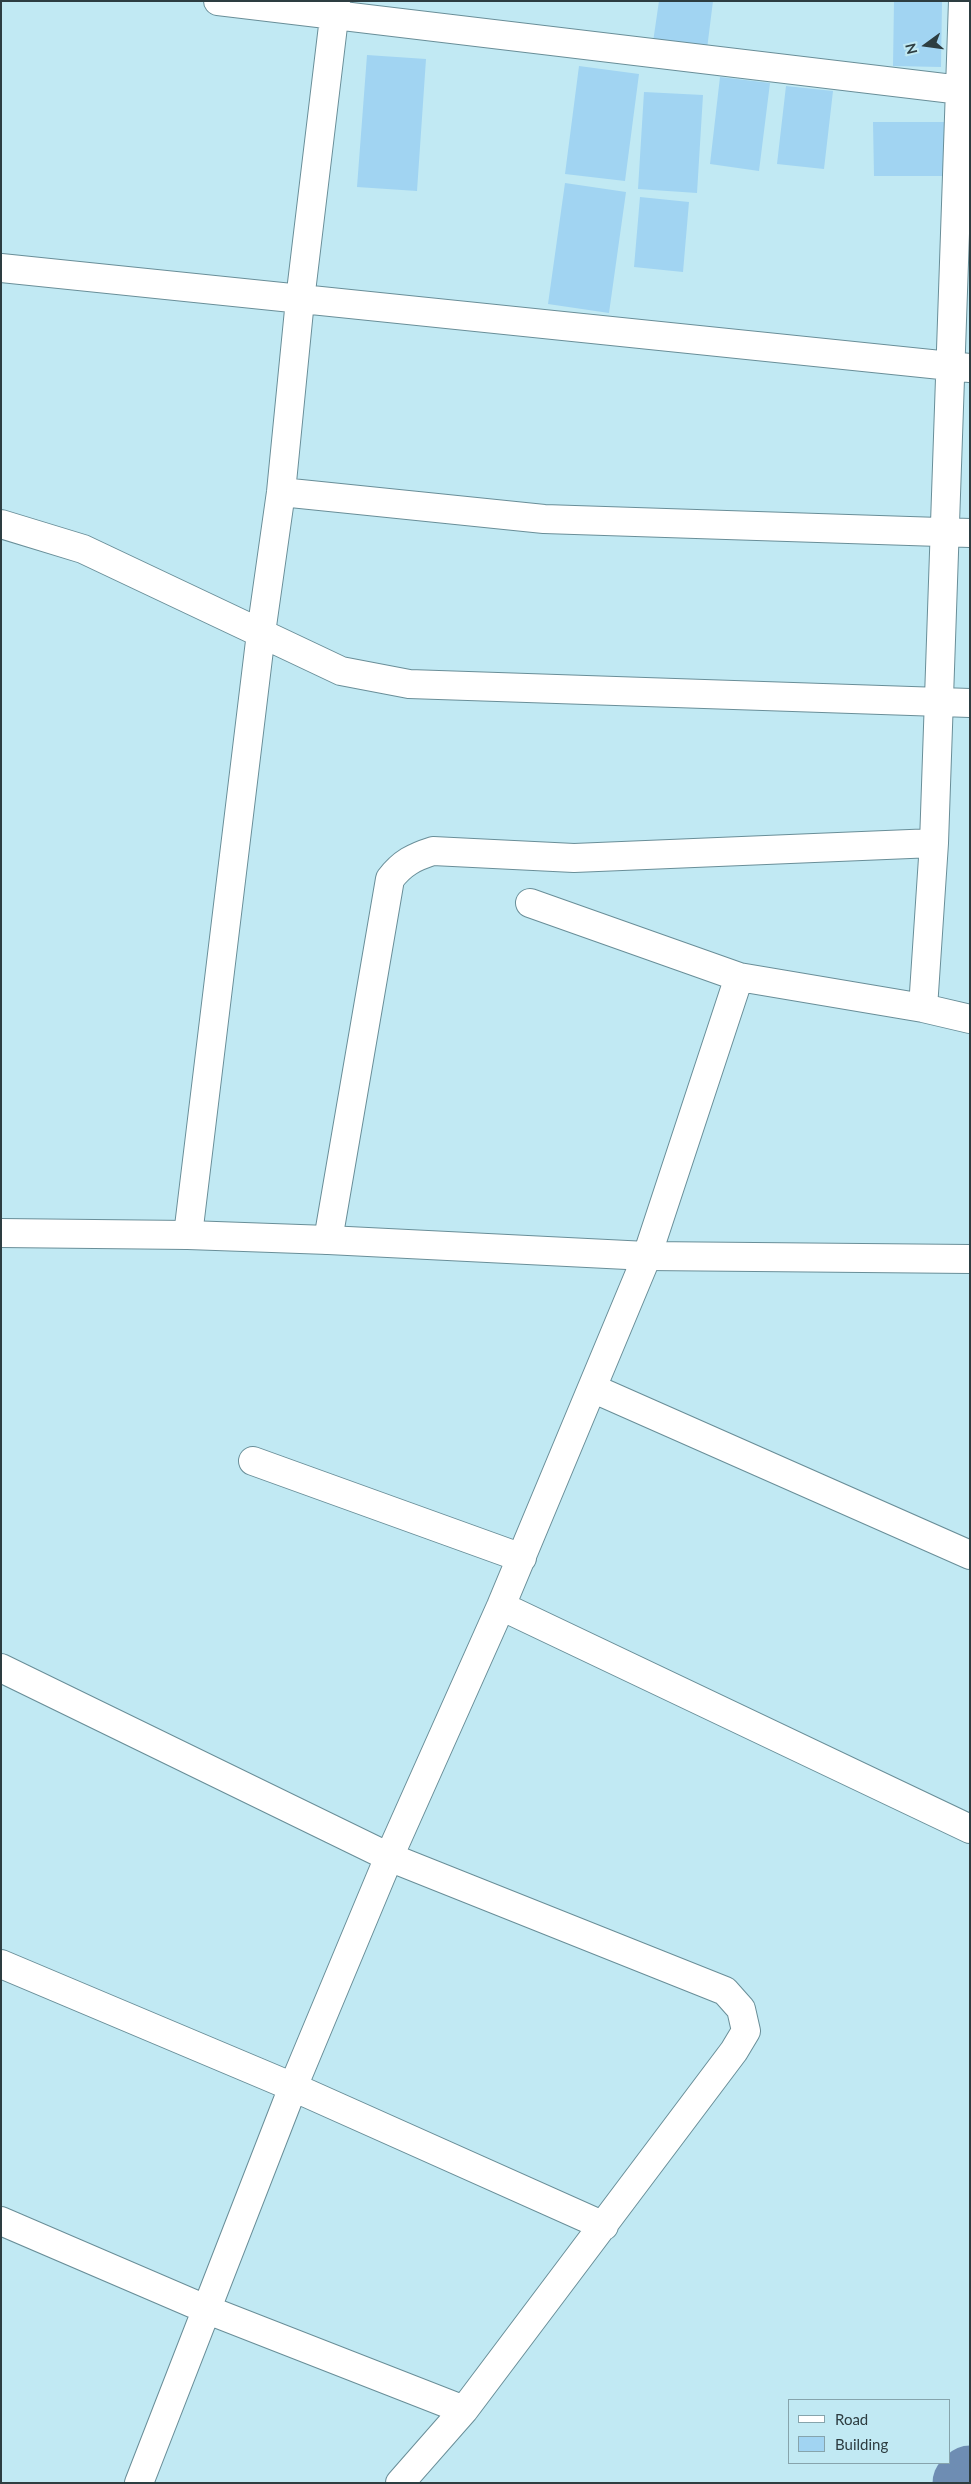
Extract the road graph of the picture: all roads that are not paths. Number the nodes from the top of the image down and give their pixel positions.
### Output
1 (218, 1) edge
2 (963, 1) edge
3 (335, 8) edge
4 (961, 90) junction
5 (1, 268) edge
6 (300, 300) junction
7 (961, 368) edge
8 (281, 492) junction
9 (1, 524) edge
10 (958, 532) edge
11 (261, 633) junction
12 (939, 702) junction
13 (970, 703) edge
14 (934, 843) junction
15 (530, 903) dead end
16 (739, 977) junction
17 (923, 1008) junction
18 (970, 1019) edge
19 (1, 1233) edge
20 (188, 1235) junction
21 (328, 1240) junction
22 (647, 1256) junction
23 (970, 1259) edge
24 (592, 1388) junction
25 (254, 1461) dead end
26 (970, 1555) edge
27 (522, 1558) junction
28 (501, 1606) junction
29 (1, 1668) edge
30 (970, 1829) edge
31 (389, 1857) junction
32 (1, 1964) edge
33 (293, 2087) junction
34 (1, 2221) edge
35 (604, 2226) junction
36 (208, 2310) junction
37 (464, 2410) junction
38 (139, 2483) edge
39 (400, 2483) edge

1 - 3 street
2 - 4 street
3 - 4 street
3 - 6 street
4 - 7 street
5 - 6 street
6 - 7 street
6 - 8 street
7 - 10 street
8 - 10 street
8 - 11 street
9 - 11 street
10 - 12 street
11 - 12 street
11 - 20 street
12 - 13 street
12 - 14 street
14 - 17 street
14 - 21 street
15 - 16 street
16 - 17 street
16 - 22 street
17 - 18 street
19 - 20 street
20 - 21 street
21 - 22 street
22 - 23 street
22 - 24 street
24 - 26 street
24 - 27 street
25 - 27 street
27 - 28 street
28 - 30 street
28 - 31 street
29 - 31 street
31 - 33 street
31 - 35 street
32 - 33 street
33 - 35 street
33 - 36 street
34 - 36 street
35 - 37 street
36 - 37 street
36 - 38 street
37 - 39 street

